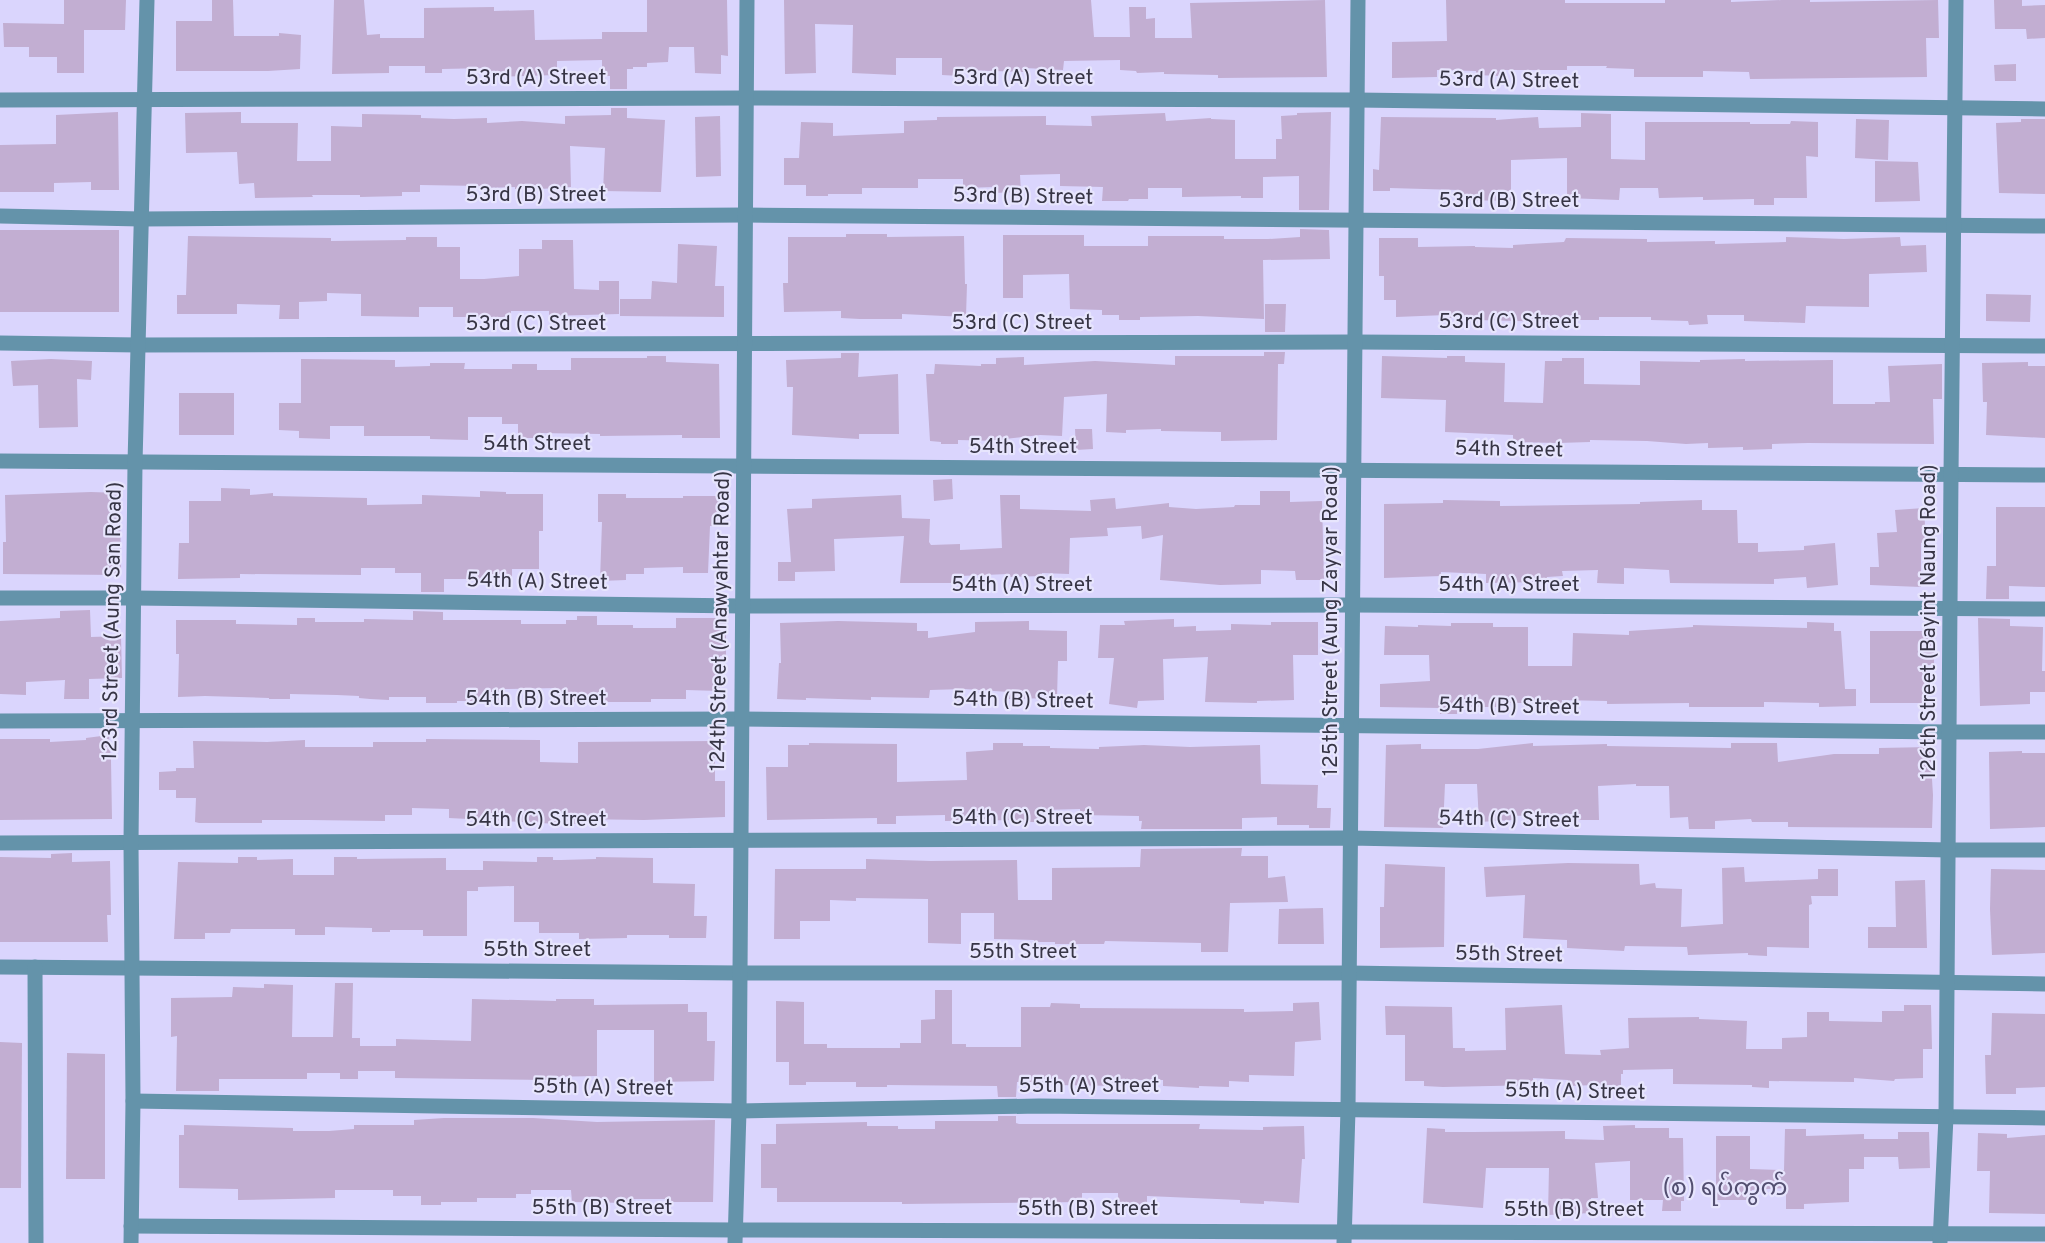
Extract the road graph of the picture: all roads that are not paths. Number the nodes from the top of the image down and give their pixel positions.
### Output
1 (147, 0) edge
2 (747, 0) edge
3 (1358, 0) edge
4 (1956, 0) edge
5 (747, 98) junction
6 (0, 100) edge
7 (146, 100) junction
8 (1357, 100) junction
9 (1956, 108) junction
10 (2045, 109) edge
11 (746, 215) junction
12 (0, 216) edge
13 (141, 219) junction
14 (1356, 221) junction
15 (1954, 225) junction
16 (2045, 226) edge
17 (1354, 342) junction
18 (0, 343) edge
19 (138, 345) junction
20 (745, 345) junction
21 (1953, 345) junction
22 (2045, 346) edge
23 (0, 461) edge
24 (135, 463) junction
25 (744, 466) junction
26 (1353, 470) junction
27 (1951, 475) junction
28 (2045, 475) edge
29 (0, 598) edge
30 (135, 598) junction
31 (1352, 605) junction
32 (742, 606) junction
33 (1951, 609) junction
34 (2045, 609) edge
35 (741, 719) junction
36 (0, 721) edge
37 (133, 721) junction
38 (1351, 726) junction
39 (1950, 732) junction
40 (2045, 732) edge
41 (1350, 838) junction
42 (741, 840) junction
43 (0, 843) edge
44 (131, 843) junction
45 (1949, 850) junction
46 (2045, 850) edge
47 (0, 967) edge
48 (35, 967) junction
49 (131, 968) junction
50 (740, 973) junction
51 (1348, 973) junction
52 (1948, 983) junction
53 (2045, 984) edge
54 (133, 1101) junction
55 (1348, 1110) junction
56 (739, 1111) junction
57 (1946, 1117) junction
58 (2045, 1118) edge
59 (131, 1226) junction
60 (2045, 1234) edge
61 (735, 1236) edge
62 (1344, 1237) edge
63 (1939, 1238) edge
64 (27, 1243) edge
65 (36, 1243) edge
66 (130, 1243) edge

1 - 7 street, 123rd Street (Aung San Road)
2 - 5 street, 124th Street (Anawyahtar Road)
3 - 8 street, 125th Street (Aung Zayyar Road)
4 - 9 street, 126th Street (Bayint Naung Road)
5 - 7 street, 53rd (A) Street
5 - 8 street, 53rd (A) Street
5 - 11 street, 124th Street (Anawyahtar Road)
6 - 7 street, 53rd (A) Street
7 - 13 street, 123rd Street (Aung San Road)
8 - 9 street, 53rd (A) Street
8 - 14 street, 125th Street (Aung Zayyar Road)
9 - 10 street, 53rd (A) Street
9 - 15 street, 126th Street (Bayint Naung Road)
11 - 13 street, 53rd (B) Street
11 - 14 street, 53rd (B) Street
11 - 20 street, 124th Street (Anawyahtar Road)
12 - 13 street, 53rd (B) Street
13 - 19 street, 123rd Street (Aung San Road)
14 - 15 street, 53rd (B) Street
14 - 17 street, 125th Street (Aung Zayyar Road)
15 - 16 street, 53rd (B) Street
15 - 21 street, 126th Street (Bayint Naung Road)
17 - 20 street, 53rd (C) Street
17 - 21 street, 53rd (C) Street
17 - 26 street, 125th Street (Aung Zayyar Road)
18 - 19 street, 53rd (C) Street
19 - 20 street, 53rd (C) Street
19 - 24 street, 123rd Street (Aung San Road)
20 - 25 street, 124th Street (Anawyahtar Road)
21 - 22 street, 53rd (C) Street
21 - 27 street, 126th Street (Bayint Naung Road)
23 - 24 street, 54th Street
24 - 25 street, 54th Street
24 - 30 street, 123rd Street (Aung San Road)
25 - 26 street, 54th Street
25 - 32 street, 124th Street (Anawyahtar Road)
26 - 27 street, 54th Street
26 - 31 street, 125th Street (Aung Zayyar Road)
27 - 28 street, 54th Street
27 - 33 street, 126th Street (Bayint Naung Road)
29 - 30 street, 54th (A) Street
30 - 32 street, 54th (A) Street
30 - 37 street, 123rd Street (Aung San Road)
31 - 32 street, 54th (A) Street
31 - 33 street, 54th (A) Street
31 - 38 street, 125th Street (Aung Zayyar Road)
32 - 35 street, 124th Street (Anawyahtar Road)
33 - 34 street, 54th (A) Street
33 - 39 street, 126th Street (Bayint Naung Road)
35 - 37 street, 54th (B) Street
35 - 38 street, 54th (B) Street
35 - 42 street, 124th Street (Anawyahtar Road)
36 - 37 street, 54th (B) Street
37 - 44 street, 123rd Street (Aung San Road)
38 - 39 street, 54th (B) Street
38 - 41 street, 125th Street (Aung Zayyar Road)
39 - 40 street, 54th (B) Street
39 - 45 street, 126th Street (Bayint Naung Road)
41 - 42 street, 54th (C) Street
41 - 45 street, 54th (C) Street
41 - 51 street, 125th Street (Aung Zayyar Road)
42 - 44 street, 54th (C) Street
42 - 50 street, 124th Street (Anawyahtar Road)
43 - 44 street, 54th (C) Street
44 - 49 street, 123rd Street (Aung San Road)
45 - 46 street, 54th (C) Street
45 - 52 street, 126th Street (Bayint Naung Road)
47 - 48 street, 55th Street
48 - 49 street, 55th Street
48 - 65 street
49 - 50 street, 55th Street
49 - 54 street, 123rd Street (Aung San Road)
50 - 51 street, 55th Street
50 - 56 street, 124th Street (Anawyahtar Road)
51 - 52 street, 55th Street
51 - 55 street, 125th Street (Aung Zayyar Road)
52 - 53 street, 55th Street
52 - 57 street, 126th Street (Bayint Naung Road)
54 - 56 street, 55th (A) Street
54 - 59 street, 123rd Street (Aung San Road)
55 - 56 street, 55th (A) Street
55 - 57 street, 55th (A) Street
55 - 62 street, 125th Street (Aung Zayyar Road)
56 - 61 street, 124th Street (Anawyahtar Road)
57 - 58 street, 55th (A) Street
57 - 63 street, 126th Street (Bayint Naung Road)
59 - 61 street, 55th (B) Street
59 - 66 street, 123rd Street (Aung San Road)
60 - 63 street, 55th (B) Street
61 - 62 street, 55th (B) Street
62 - 63 street, 55th (B) Street
64 - 65 street

